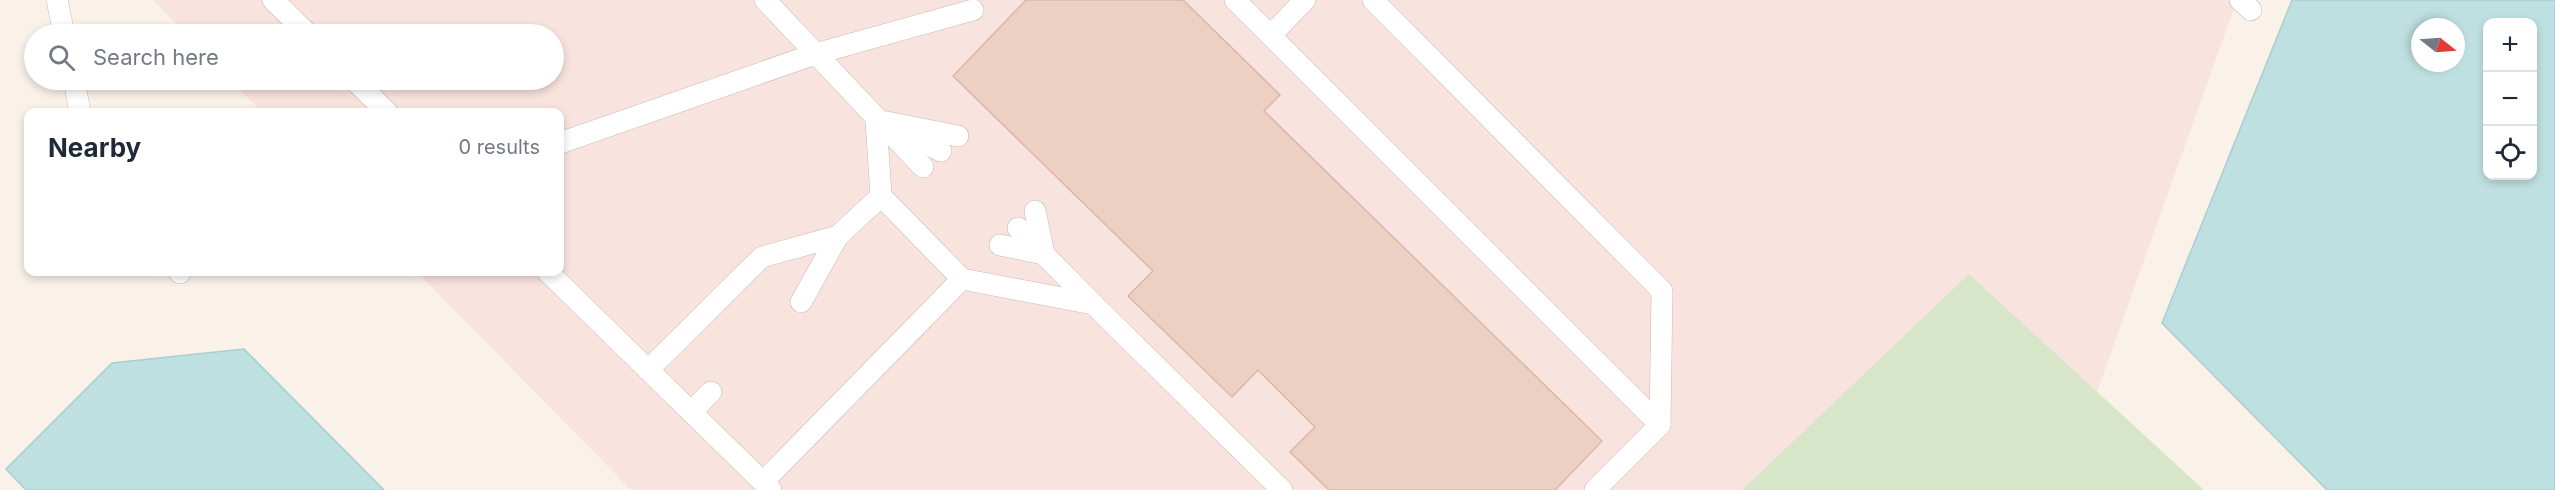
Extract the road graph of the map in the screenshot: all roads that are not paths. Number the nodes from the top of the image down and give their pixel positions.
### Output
1 (57, 0) edge
2 (273, 0) edge
3 (1235, 0) edge
4 (1305, 0) edge
5 (1373, 0) edge
6 (767, 1) edge
7 (973, 10) dead end
8 (62, 24) edge
9 (298, 24) edge
10 (1271, 35) junction
11 (815, 54) junction
12 (76, 90) edge
13 (364, 90) edge
14 (79, 108) edge
15 (383, 108) edge
16 (876, 120) junction
17 (958, 136) dead end
18 (564, 141) edge
19 (941, 151) dead end
20 (923, 167) dead end
21 (881, 196) junction
22 (1035, 211) dead end
23 (1018, 228) dead end
24 (838, 236) junction
25 (1000, 245) dead end
26 (1044, 254) junction
27 (552, 276) edge
28 (962, 279) junction
29 (801, 302) dead end
30 (1093, 304) junction
31 (648, 370) junction
32 (711, 392) dead end
33 (691, 412) junction
34 (1660, 425) junction
35 (767, 486) edge
36 (1282, 490) edge
37 (1595, 490) edge

1 - 8 lane
2 - 9 lane
3 - 10 lane
4 - 10 lane
5 - 34 lane
6 - 11 lane
7 - 11 lane
10 - 34 lane
11 - 16 lane
11 - 18 lane
12 - 14 lane
13 - 15 lane
16 - 17 lane
16 - 19 lane
16 - 20 lane
16 - 21 lane
21 - 24 lane
21 - 28 lane
22 - 26 lane
23 - 26 lane
24 - 29 lane
24 - 31 lane
25 - 26 lane
26 - 30 lane
27 - 31 lane
28 - 30 lane
28 - 35 lane
30 - 36 lane
31 - 33 lane
32 - 33 lane
33 - 35 lane
34 - 37 lane

